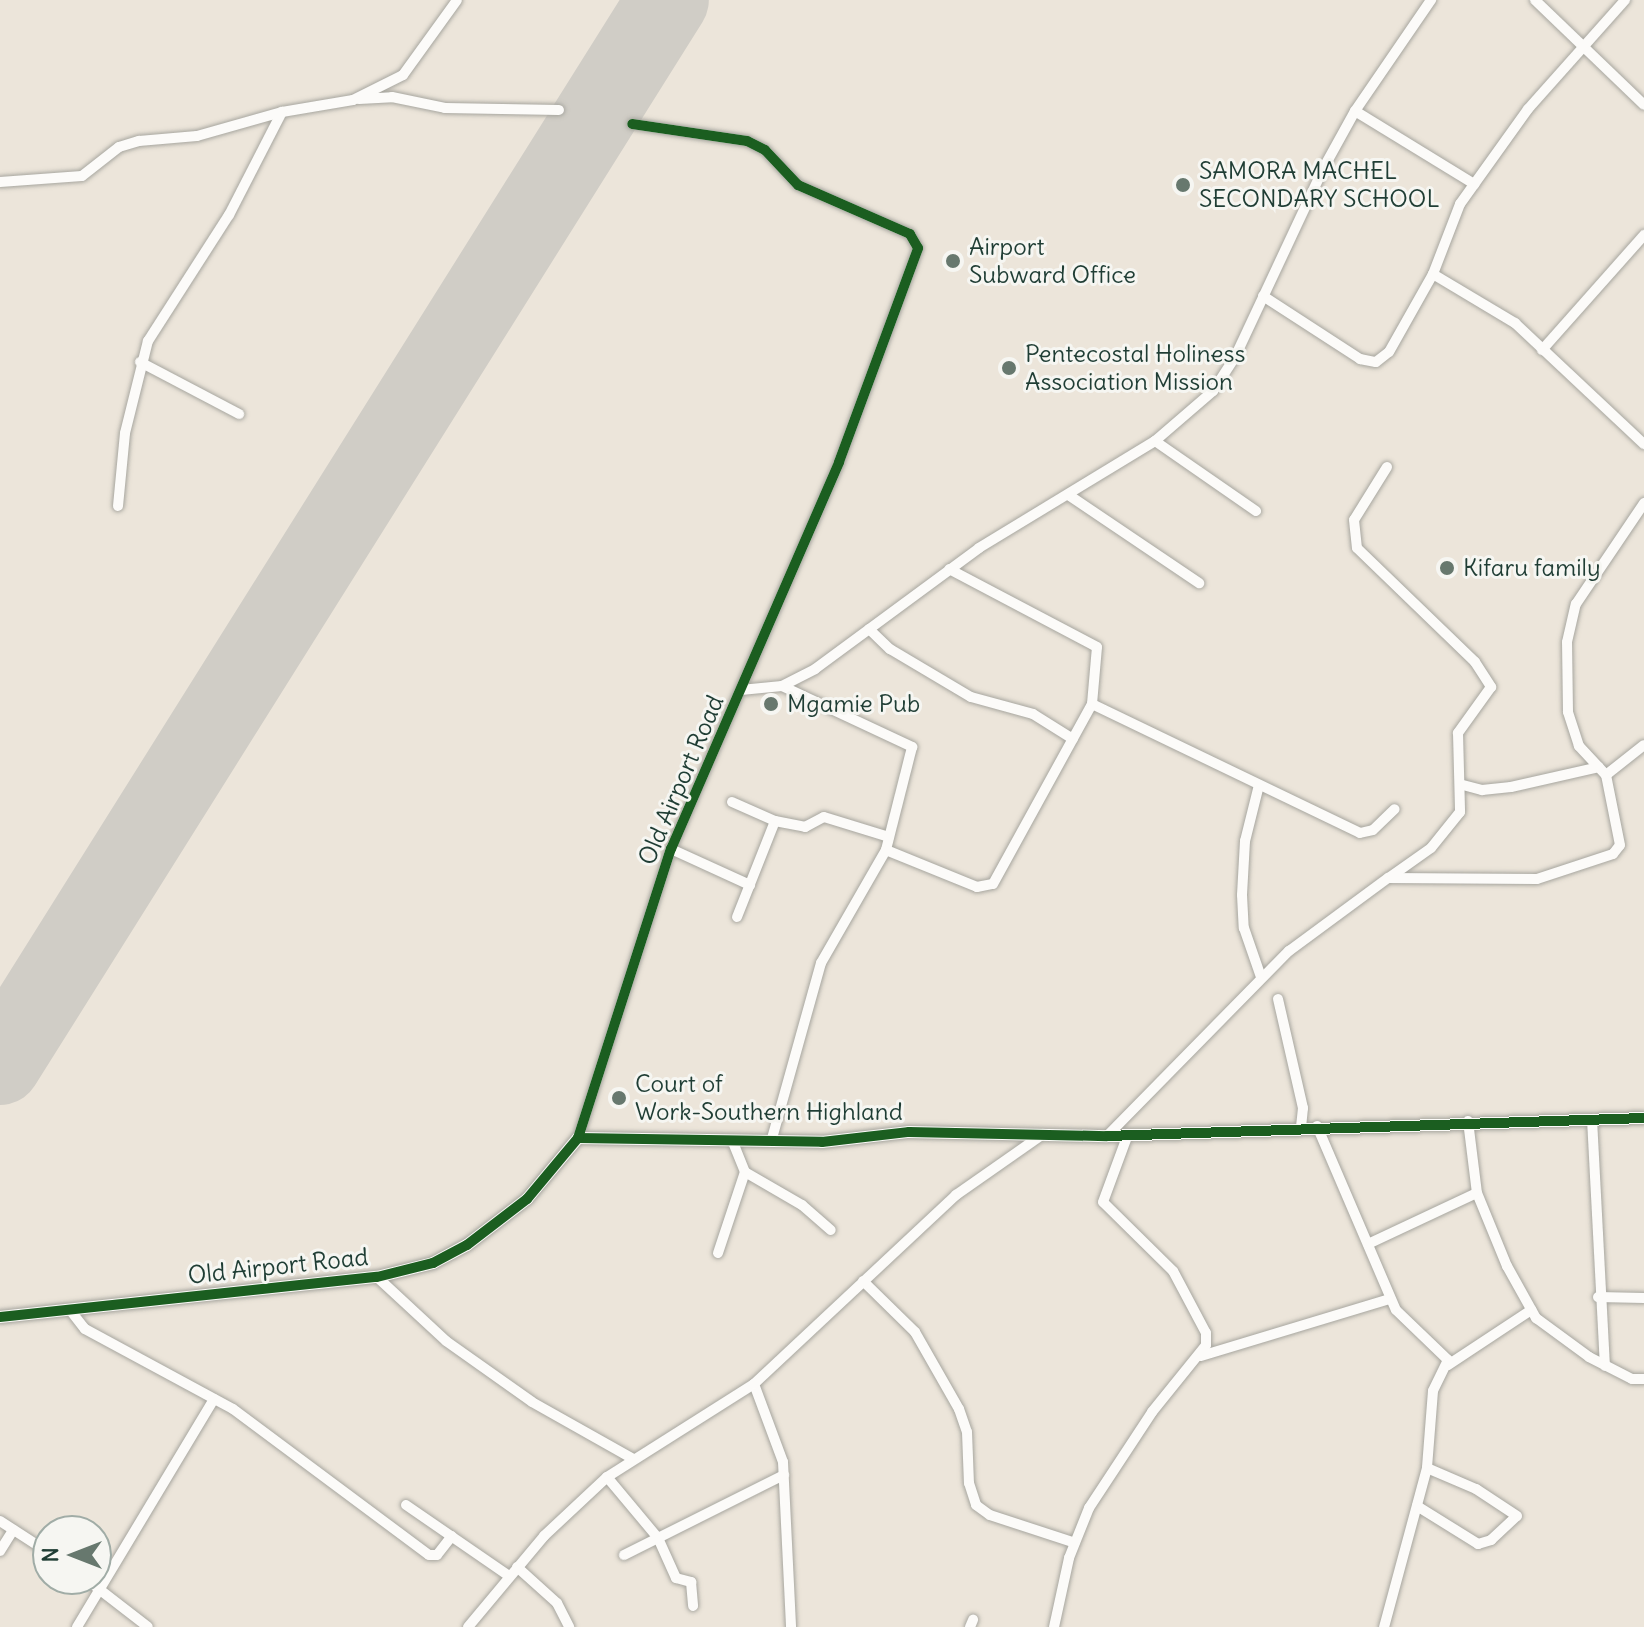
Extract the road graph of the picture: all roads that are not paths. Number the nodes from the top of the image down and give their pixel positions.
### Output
1 (457, 0) edge
2 (1431, 0) edge
3 (1535, 0) edge
4 (1625, 0) edge
5 (1584, 46) junction
6 (353, 100) junction
7 (1644, 105) edge
8 (559, 110) dead end
9 (1355, 111) junction
10 (282, 112) junction
11 (632, 124) dead end
12 (0, 182) edge
13 (1474, 184) junction
14 (1644, 235) edge
15 (1433, 274) junction
16 (1263, 296) junction
17 (1542, 350) junction
18 (140, 362) junction
19 (239, 414) dead end
20 (1155, 441) junction
21 (1644, 444) edge
22 (1387, 467) dead end
23 (1070, 496) junction
24 (1644, 503) edge
25 (118, 506) dead end
26 (1256, 511) dead end
27 (949, 569) junction
28 (1199, 583) dead end
29 (869, 629) junction
30 (782, 686) junction
31 (741, 690) junction
32 (1092, 704) junction
33 (1073, 739) junction
34 (1644, 745) edge
35 (1602, 771) junction
36 (1259, 785) junction
37 (1463, 785) junction
38 (732, 802) dead end
39 (1395, 809) dead end
40 (775, 821) junction
41 (889, 837) junction
42 (671, 849) junction
43 (886, 850) junction
44 (1388, 878) junction
45 (750, 885) junction
46 (737, 917) dead end
47 (1261, 977) junction
48 (1278, 999) dead end
49 (1644, 1118) edge
50 (1592, 1119) junction
51 (1468, 1121) junction
52 (1317, 1126) junction
53 (1301, 1127) junction
54 (1045, 1133) junction
55 (1128, 1134) junction
56 (1107, 1136) junction
57 (578, 1138) junction
58 (733, 1142) junction
59 (771, 1142) junction
60 (745, 1172) junction
61 (1477, 1193) junction
62 (831, 1230) dead end
63 (1368, 1244) junction
64 (718, 1253) dead end
65 (377, 1277) junction
66 (863, 1281) junction
67 (1598, 1297) junction
68 (1644, 1298) edge
69 (1390, 1299) junction
70 (70, 1310) junction
71 (1531, 1310) junction
72 (0, 1317) edge
73 (1201, 1356) junction
74 (1448, 1365) junction
75 (1605, 1366) junction
76 (1644, 1379) edge
77 (754, 1384) junction
78 (214, 1399) junction
79 (633, 1459) junction
80 (1427, 1468) junction
81 (784, 1475) junction
82 (607, 1477) junction
83 (406, 1505) dead end
84 (1417, 1506) junction
85 (0, 1521) edge
86 (13, 1530) junction
87 (452, 1536) junction
88 (658, 1538) junction
89 (32, 1542) edge
90 (1075, 1543) junction
91 (0, 1551) edge
92 (624, 1555) dead end
93 (112, 1571) edge
94 (513, 1572) junction
95 (98, 1595) edge
96 (107, 1595) edge
97 (693, 1606) dead end
98 (77, 1627) edge
99 (148, 1627) edge
100 (468, 1627) edge
101 (569, 1627) edge
102 (791, 1627) edge
103 (1054, 1627) edge
104 (1384, 1627) edge

1 - 6 street
2 - 9 street
3 - 5 street
4 - 5 street
5 - 7 street
5 - 13 street
6 - 8 street
6 - 10 street
9 - 13 street
9 - 16 street
10 - 12 street
10 - 18 street
11 - 31 street, Old Airport Road
13 - 15 street
14 - 17 street
15 - 16 street
15 - 17 street
16 - 20 street
17 - 21 street
18 - 19 street
18 - 25 street
20 - 23 street
20 - 26 street
22 - 37 street
23 - 27 street
23 - 28 street
24 - 35 street
27 - 29 street
27 - 32 street
29 - 30 street
29 - 33 street
30 - 31 street
30 - 41 street
31 - 42 street, Old Airport Road
32 - 33 street
32 - 36 street
33 - 43 street
34 - 35 street
35 - 37 street
35 - 44 street
36 - 39 street
36 - 47 street
37 - 44 street
38 - 40 street
40 - 41 street
40 - 45 street
41 - 43 street
42 - 45 street
42 - 57 street, Old Airport Road
43 - 59 street
44 - 47 street
45 - 46 street
47 - 56 street
48 - 53 street
49 - 50 street
50 - 51 street
50 - 67 street
51 - 52 street
51 - 61 street
52 - 53 street
52 - 63 street
53 - 55 street
54 - 56 street
54 - 59 street
54 - 66 street
55 - 56 street
55 - 73 street
57 - 58 street
57 - 65 street, Old Airport Road
58 - 59 street
58 - 60 street
60 - 62 street
60 - 64 street
61 - 63 street
61 - 71 street
63 - 69 street
65 - 70 street, Old Airport Road
65 - 79 street
66 - 77 street
66 - 90 street
67 - 68 street
67 - 75 street
69 - 73 street
69 - 74 street
70 - 72 street, Old Airport Road
70 - 78 street
71 - 74 street
71 - 75 street
73 - 90 street
74 - 80 street
75 - 76 street
77 - 79 street
77 - 81 street
78 - 87 street
78 - 93 street
79 - 82 street
80 - 84 street
80 - 84 street
81 - 88 street
81 - 102 street
82 - 88 street
82 - 94 street
83 - 87 street
84 - 104 street
85 - 86 street
86 - 89 street
86 - 91 street
87 - 94 street
88 - 92 street
88 - 97 street
90 - 103 street
94 - 100 street
94 - 101 street
95 - 98 street
96 - 99 street

